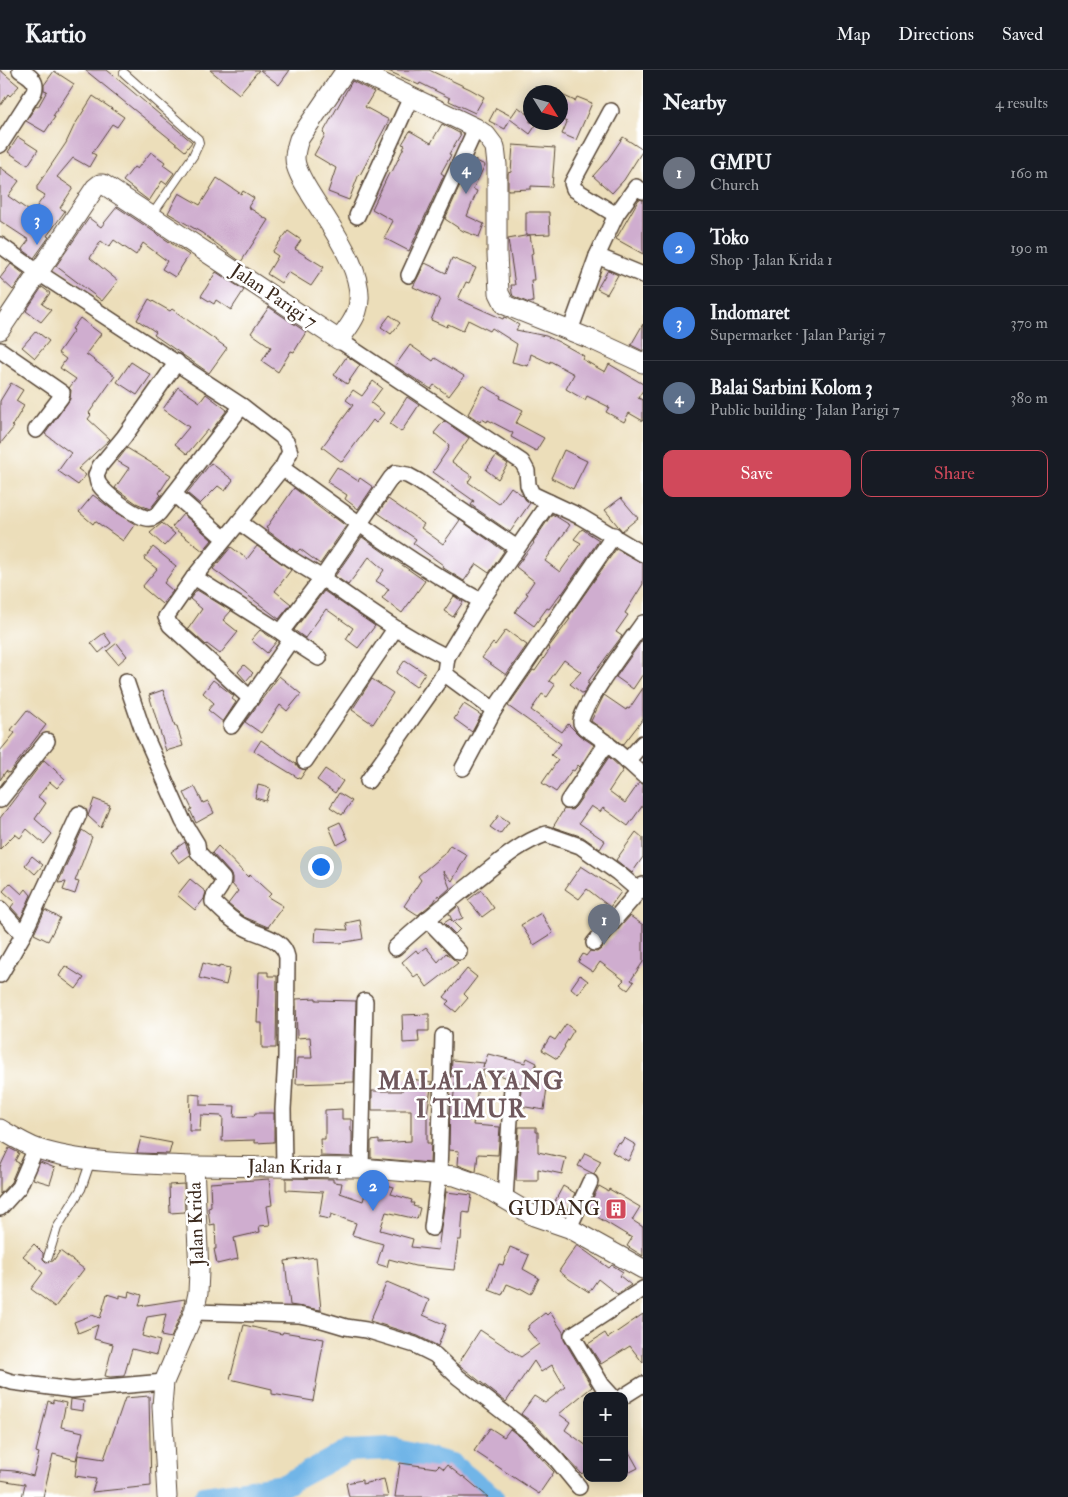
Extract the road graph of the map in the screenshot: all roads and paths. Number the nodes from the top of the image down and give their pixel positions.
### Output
1 (20, 70) edge
2 (346, 70) edge
3 (355, 70) edge
4 (124, 73) dead end
5 (411, 97) junction
6 (610, 111) dead end
7 (476, 128) junction
8 (0, 145) edge
9 (641, 185) edge
10 (616, 214) junction
11 (152, 215) junction
12 (357, 216) dead end
13 (0, 245) edge
14 (597, 256) junction
15 (39, 273) junction
16 (409, 275) dead end
17 (643, 276) edge
18 (0, 330) edge
19 (570, 331) junction
20 (339, 340) junction
21 (0, 350) edge
22 (177, 362) junction
23 (643, 363) edge
24 (242, 406) junction
25 (36, 430) dead end
26 (282, 468) junction
27 (174, 494) junction
28 (549, 502) junction
29 (239, 522) junction
30 (359, 523) junction
31 (614, 535) junction
32 (226, 540) junction
33 (517, 548) junction
34 (643, 554) edge
35 (194, 576) junction
36 (322, 578) junction
37 (481, 601) junction
38 (643, 623) edge
39 (395, 629) junction
40 (286, 636) junction
41 (319, 658) dead end
42 (446, 664) junction
43 (126, 681) dead end
44 (250, 699) junction
45 (494, 710) junction
46 (231, 726) dead end
47 (46, 741) dead end
48 (643, 743) edge
49 (607, 744) junction
50 (304, 761) dead end
51 (627, 761) junction
52 (463, 768) dead end
53 (643, 775) edge
54 (368, 780) dead end
55 (0, 800) edge
56 (568, 801) dead end
57 (79, 814) dead end
58 (641, 888) edge
59 (0, 909) edge
60 (428, 918) junction
61 (23, 935) junction
62 (594, 943) dead end
63 (395, 948) dead end
64 (459, 952) dead end
65 (0, 975) edge
66 (365, 1001) dead end
67 (443, 1036) dead end
68 (512, 1087) dead end
69 (0, 1129) edge
70 (36, 1148) junction
71 (92, 1160) junction
72 (194, 1166) junction
73 (284, 1166) junction
74 (360, 1168) junction
75 (439, 1175) junction
76 (590, 1182) dead end
77 (505, 1199) junction
78 (0, 1208) edge
79 (432, 1228) dead end
80 (569, 1228) junction
81 (48, 1257) dead end
82 (643, 1268) edge
83 (643, 1289) edge
84 (194, 1312) junction
85 (0, 1378) edge
86 (164, 1382) junction
87 (643, 1384) edge
88 (609, 1392) edge
89 (628, 1393) edge
90 (579, 1487) dead end
91 (167, 1497) edge

1 - 8 street
2 - 20 street
3 - 5 street
4 - 11 lane
5 - 7 street
5 - 12 street
6 - 10 street
7 - 16 street
7 - 19 street
9 - 10 street
10 - 14 street
11 - 15 street, Jalan Parigi 7
11 - 20 street, Jalan Parigi 7
13 - 15 street
14 - 17 street
14 - 19 street
15 - 18 street, Jalan Parigi 7
15 - 22 street
19 - 23 street
20 - 28 street
21 - 25 street
22 - 24 street
22 - 27 street
24 - 26 street
24 - 27 street
26 - 29 street
26 - 30 street
27 - 32 street
28 - 31 street
28 - 33 street
29 - 32 street
29 - 36 street
30 - 33 street
30 - 36 street
30 - 37 street
31 - 34 street
31 - 45 street
32 - 35 street
33 - 37 street
35 - 40 street
35 - 44 street
36 - 39 street
36 - 40 street
37 - 42 street
38 - 49 street
39 - 42 street
39 - 50 street
40 - 41 street
40 - 44 street
42 - 45 street
42 - 54 street
43 - 73 street
44 - 46 street
45 - 52 street
47 - 55 street
48 - 51 street
49 - 51 street
49 - 56 street
51 - 53 street
57 - 61 street
58 - 60 street
58 - 62 street
59 - 61 street
60 - 63 street
60 - 64 street
61 - 65 street
66 - 74 street
67 - 75 street
68 - 77 street
69 - 70 street, Jalan Krida
70 - 71 street, Jalan Krida
70 - 78 street
71 - 72 street, Jalan Krida
71 - 81 lane
72 - 73 street, Jalan Krida 1
72 - 84 street, Jalan Krida
73 - 74 street, Jalan Krida 1
74 - 75 street, Jalan Krida 1
75 - 77 street, Jalan Krida 1
75 - 79 street
76 - 80 street
77 - 80 street, Jalan Krida 1
80 - 82 street, Jalan Krida 1
83 - 88 street
84 - 86 street, Jalan Krida
84 - 90 street
85 - 86 street
86 - 91 street, Jalan Krida
87 - 89 street

